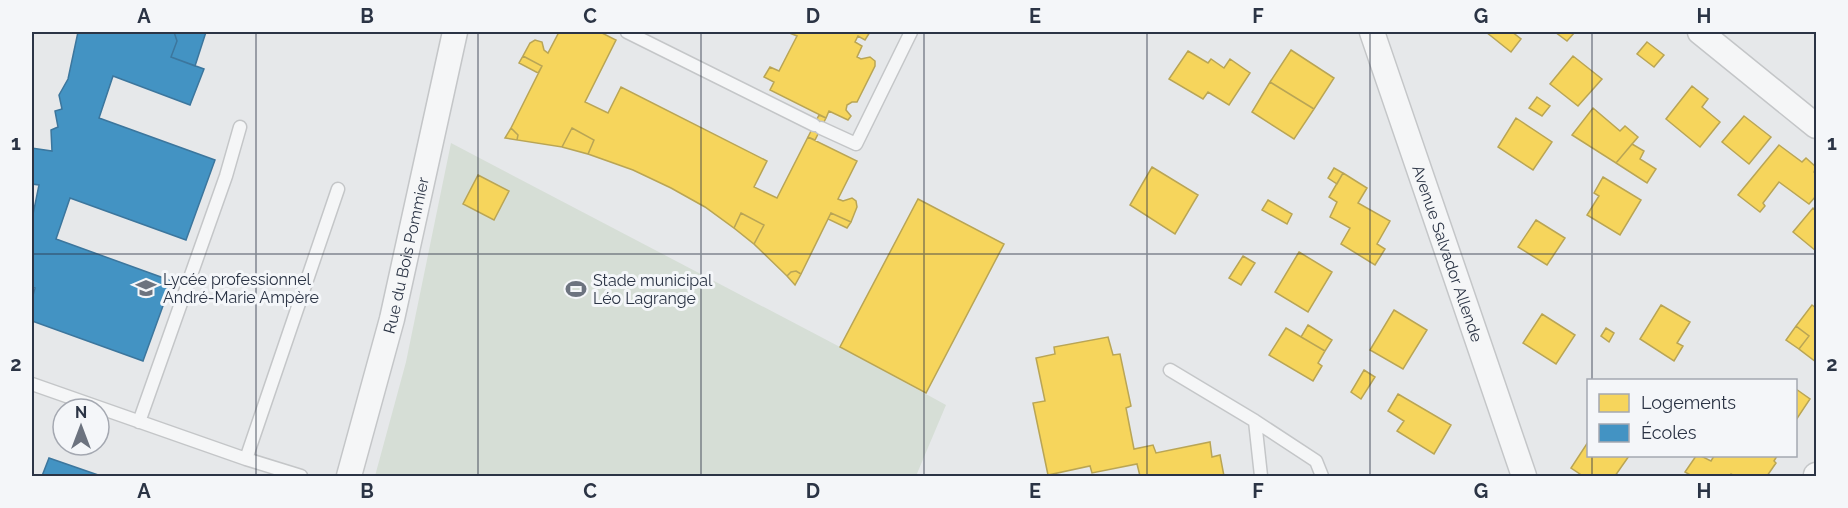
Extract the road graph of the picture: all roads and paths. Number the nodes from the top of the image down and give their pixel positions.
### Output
1 (455, 32) edge
2 (627, 32) edge
3 (911, 32) edge
4 (1372, 32) edge
5 (1700, 32) edge
6 (1816, 126) edge
7 (240, 127) dead end
8 (338, 189) dead end
9 (1170, 370) dead end
10 (32, 384) edge
11 (1255, 421) junction
12 (139, 422) junction
13 (246, 459) junction
14 (301, 477) edge
15 (349, 477) edge
16 (1261, 477) edge
17 (1322, 477) edge
18 (1524, 477) edge

1 - 15 street, Rue du Bois Pommier
2 - 3 lane
4 - 18 street, Avenue Salvador Allende
5 - 6 street
7 - 12 lane
8 - 13 lane
9 - 11 lane
10 - 12 lane
11 - 16 lane
11 - 17 lane
12 - 13 lane
13 - 14 lane

